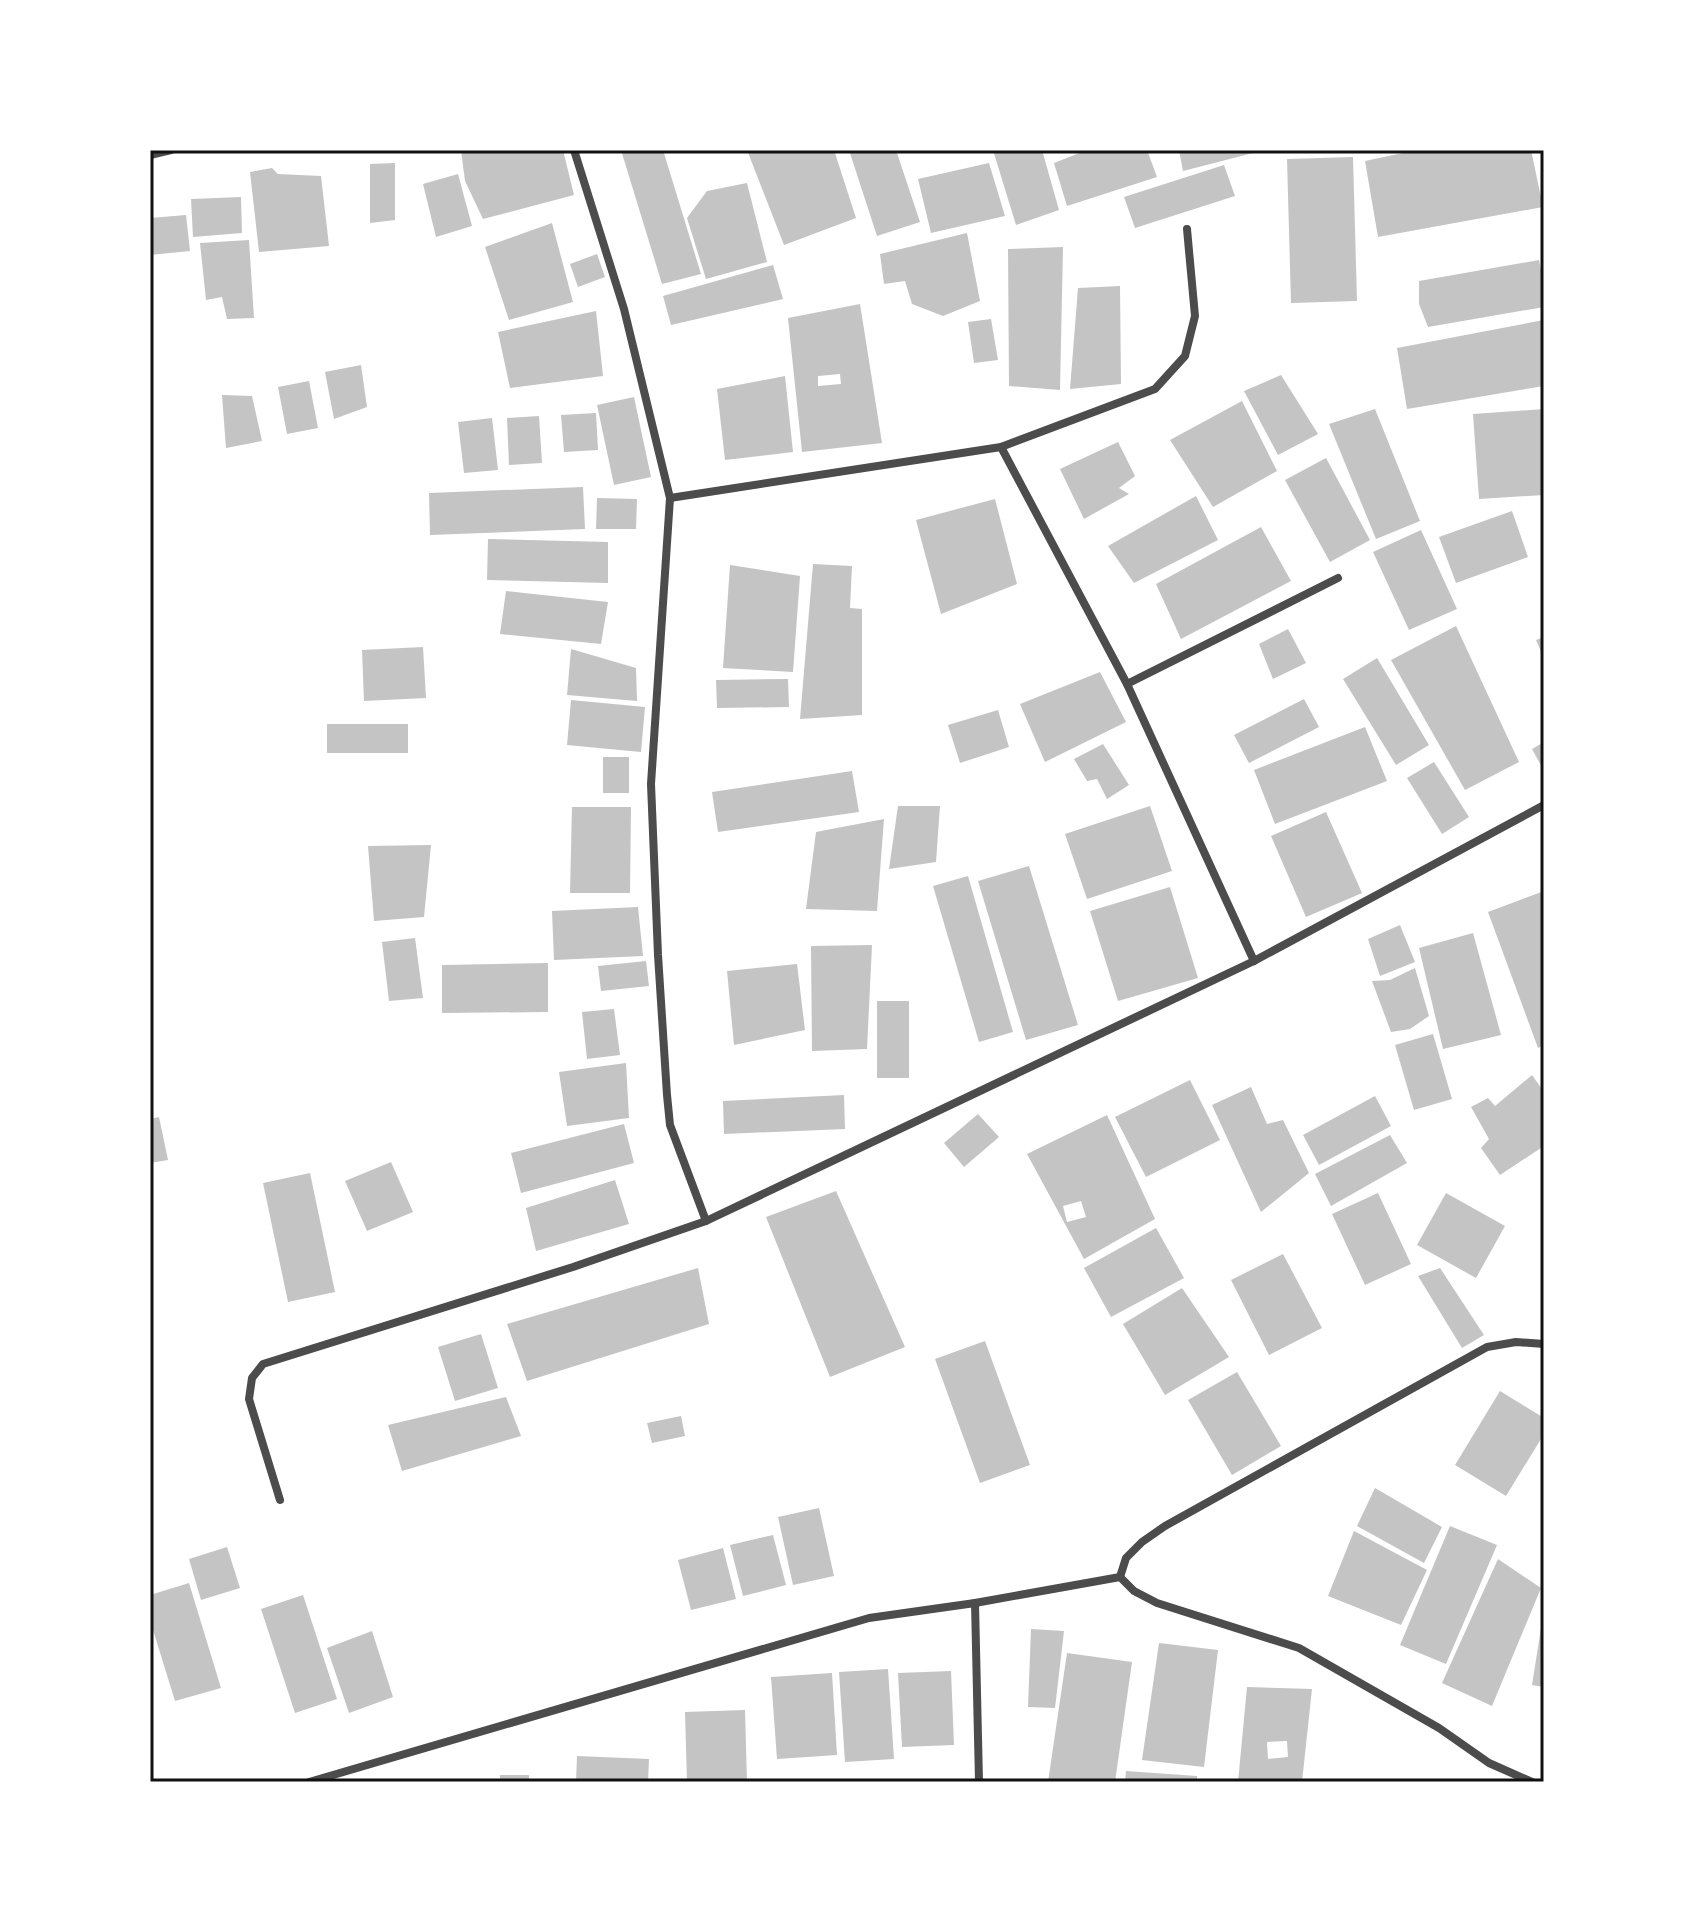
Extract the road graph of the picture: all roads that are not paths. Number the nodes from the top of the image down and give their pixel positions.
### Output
1 (171, 150) edge
2 (574, 150) edge
3 (150, 155) edge
4 (1187, 229) dead end
5 (1001, 447) junction
6 (670, 498) junction
7 (1338, 578) dead end
8 (1127, 684) junction
9 (1544, 805) edge
10 (1254, 961) junction
11 (706, 1221) junction
12 (1544, 1344) edge
13 (280, 1500) dead end
14 (1120, 1577) junction
15 (975, 1603) junction
16 (309, 1782) edge
17 (979, 1782) edge
18 (1532, 1782) edge

1 - 3 street
2 - 6 street
4 - 5 street
5 - 6 street
5 - 8 street
6 - 11 street
7 - 8 street
8 - 10 street
9 - 10 street
10 - 11 street
11 - 13 street
12 - 14 street
14 - 15 street
14 - 18 street
15 - 16 street
15 - 17 street

